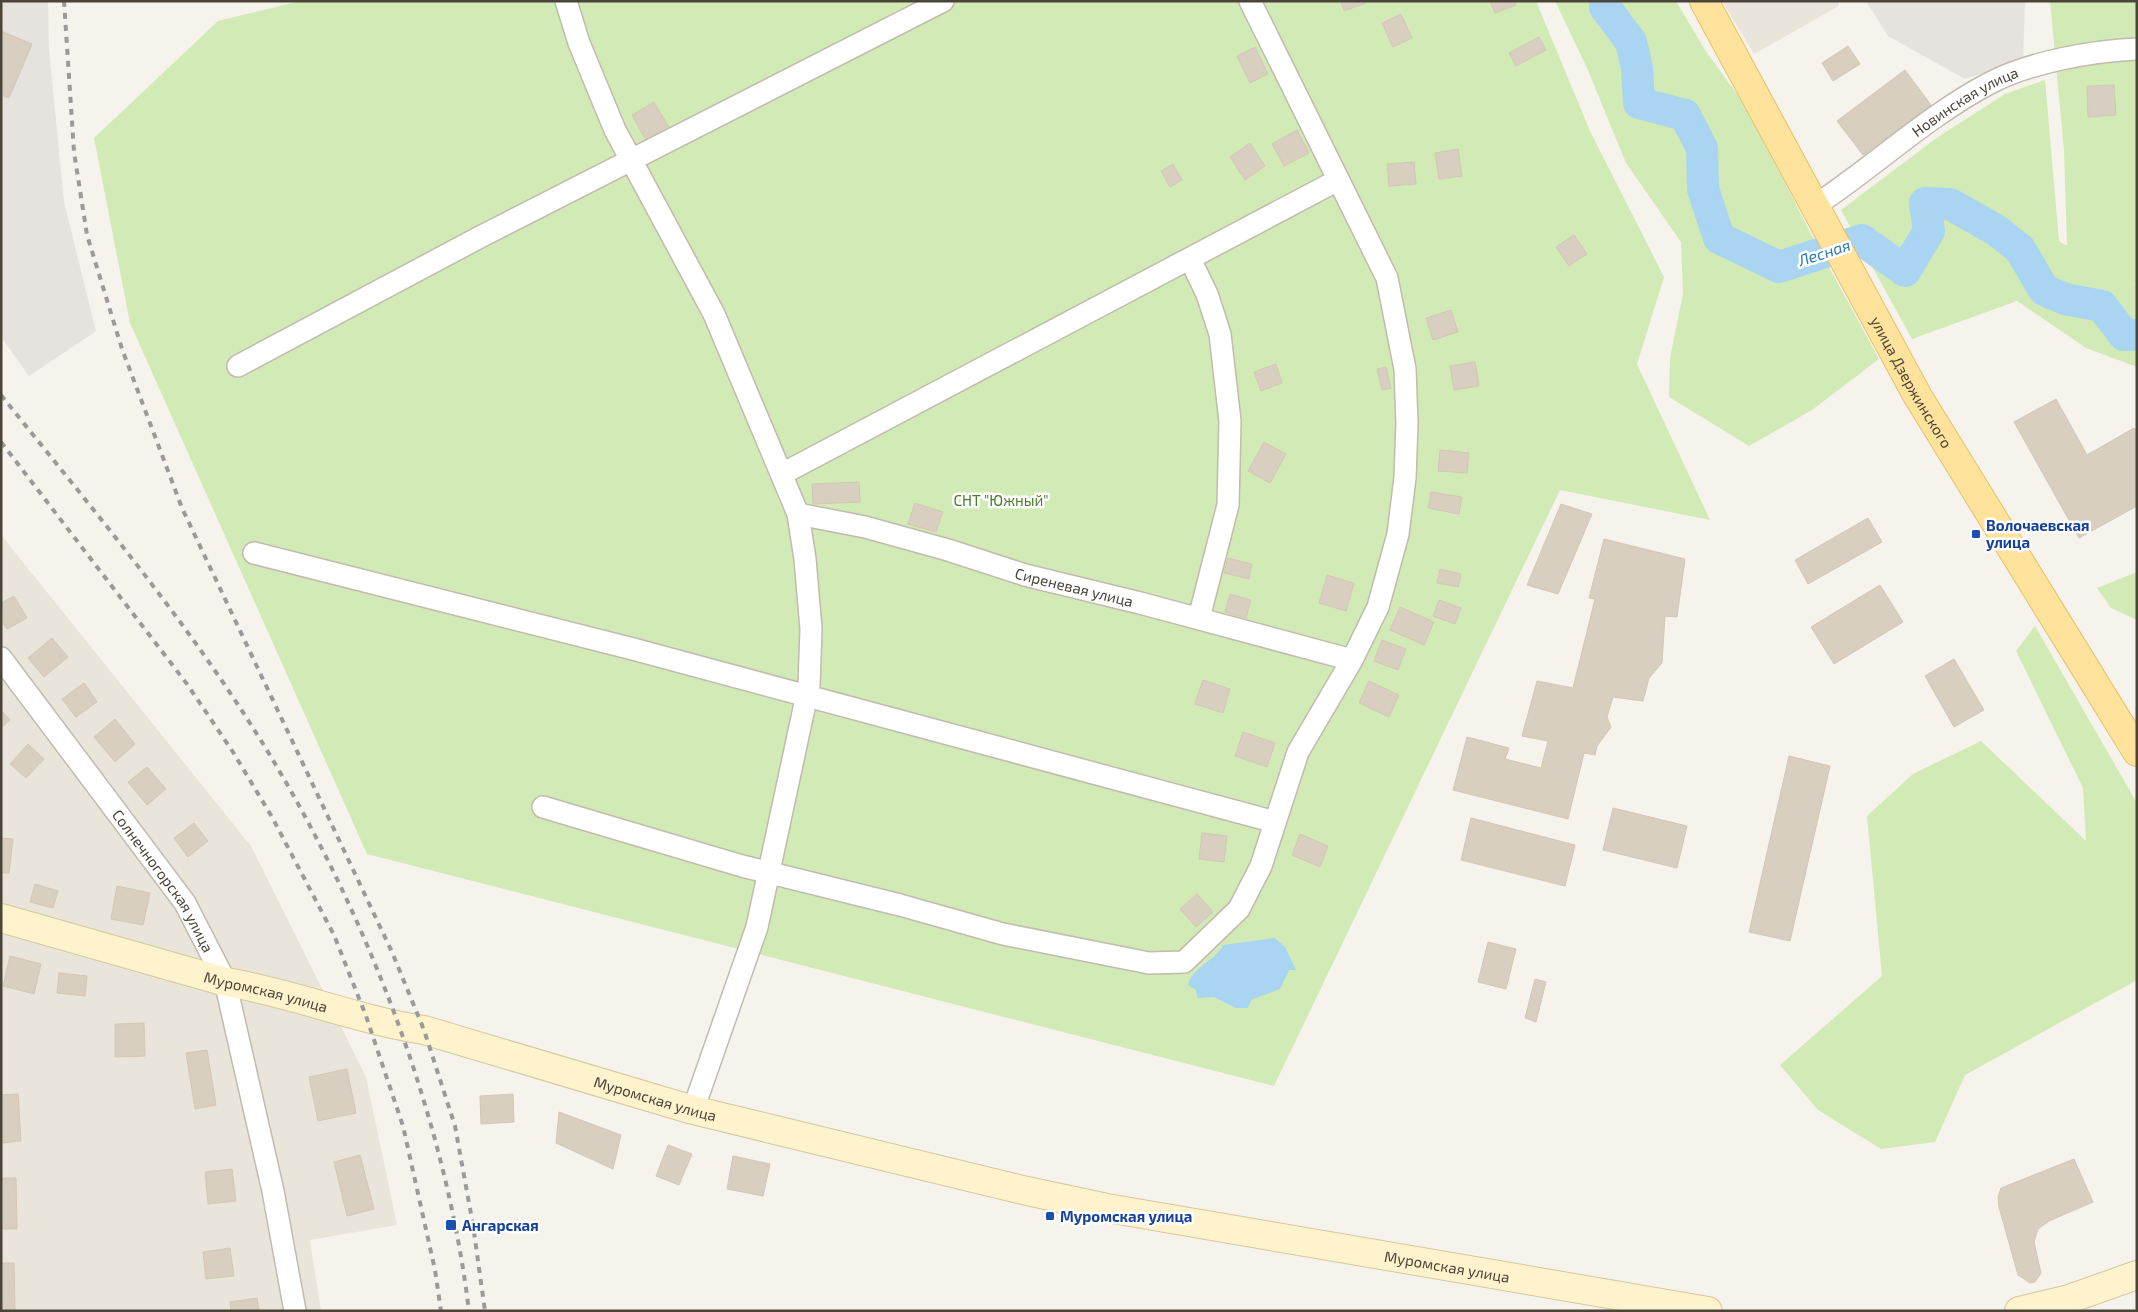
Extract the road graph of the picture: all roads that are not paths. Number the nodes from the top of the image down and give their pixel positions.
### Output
1 (566, 1) edge
2 (943, 1) edge
3 (1250, 1) edge
4 (1709, 6) edge
5 (2137, 49) edge
6 (631, 160) junction
7 (1338, 180) junction
8 (1816, 205) junction
9 (1190, 259) junction
10 (238, 366) dead end
11 (782, 474) junction
12 (798, 514) junction
13 (254, 554) dead end
14 (1199, 618) junction
15 (1, 658) edge
16 (1352, 660) junction
17 (807, 696) junction
18 (2133, 738) edge
19 (543, 807) dead end
20 (1275, 822) junction
21 (770, 873) junction
22 (13, 921) edge
23 (225, 981) junction
24 (693, 1110) junction
25 (2137, 1275) edge
26 (295, 1311) edge
27 (1708, 1311) edge
28 (2019, 1311) edge

1 - 6 street
2 - 6 street
3 - 7 street
4 - 8 main road, улица Дзержинского
5 - 8 street, Новинская улица
6 - 10 street
6 - 11 street
7 - 9 street
7 - 16 street
8 - 18 main road, улица Дзержинского
9 - 11 street
9 - 14 street
11 - 12 street
12 - 14 street, Сиреневая улица
12 - 17 street
13 - 17 street
14 - 16 street, Сиреневая улица
15 - 23 street, Солнечногорская улица
16 - 20 street
17 - 20 street
17 - 21 street
19 - 21 street
20 - 21 street
21 - 24 street
22 - 23 main road, Муромская улица
23 - 24 main road, Муромская улица
23 - 26 street, Солнечногорская улица
24 - 27 main road, Муромская улица
25 - 28 main road

